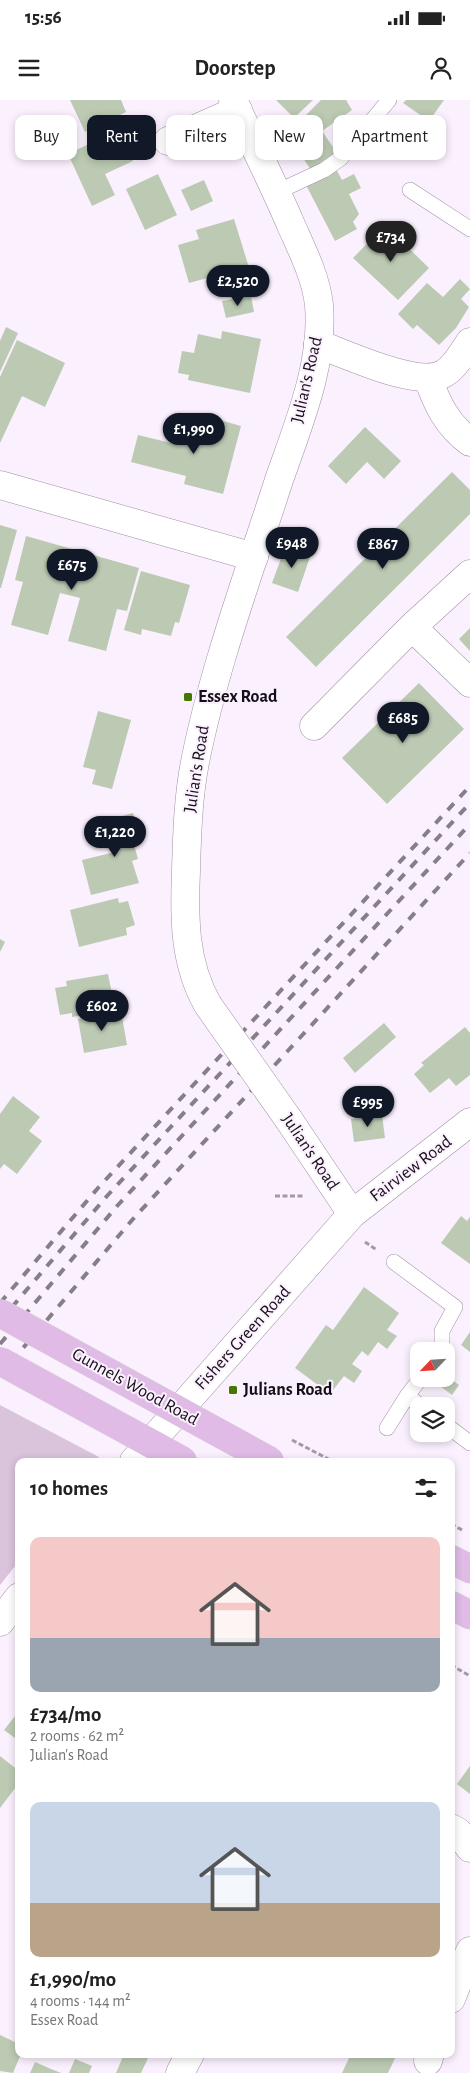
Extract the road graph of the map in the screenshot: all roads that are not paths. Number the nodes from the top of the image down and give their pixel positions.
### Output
1 (389, 100) edge
2 (236, 105) edge
3 (217, 115) edge
4 (410, 190) dead end
5 (276, 192) junction
6 (470, 229) edge
7 (470, 342) edge
8 (318, 344) junction
9 (428, 378) junction
10 (470, 442) edge
11 (0, 485) edge
12 (254, 557) junction
13 (470, 574) edge
14 (412, 627) junction
15 (470, 683) edge
16 (314, 726) dead end
17 (470, 1122) edge
18 (352, 1214) junction
19 (394, 1262) dead end
20 (0, 1313) edge
21 (442, 1342) edge
22 (0, 1361) edge
23 (413, 1388) edge
24 (407, 1396) junction
25 (410, 1398) edge
26 (387, 1428) dead end
27 (455, 1432) edge
28 (470, 1443) edge
29 (137, 1458) edge
30 (178, 1458) edge
31 (265, 1458) edge
32 (455, 1561) edge
33 (470, 1569) edge
34 (15, 1604) edge
35 (455, 1607) edge
36 (470, 1615) edge
37 (0, 1622) edge
38 (455, 1830) edge
39 (470, 1848) edge
40 (470, 1951) edge
41 (455, 1989) edge
42 (188, 2058) edge
43 (180, 2073) edge

1 - 5 lane
2 - 3 street
2 - 5 street, Julian's Road
4 - 6 lane
5 - 8 street, Julian's Road
7 - 9 street
8 - 9 street
8 - 12 street, Julian's Road
9 - 10 street
11 - 12 street
12 - 18 street, Julian's Road, bridge
13 - 14 street
14 - 15 street
14 - 16 street
17 - 18 street, Fairview Road
18 - 29 street, Fishers Green Road
19 - 21 lane
20 - 31 main road, Gunnels Wood Road, bridge
22 - 30 main road, bridge
23 - 24 lane
24 - 25 lane
24 - 26 lane
27 - 28 lane
32 - 33 main road
34 - 37 street
35 - 36 main road
38 - 39 street
40 - 41 street
42 - 43 street

